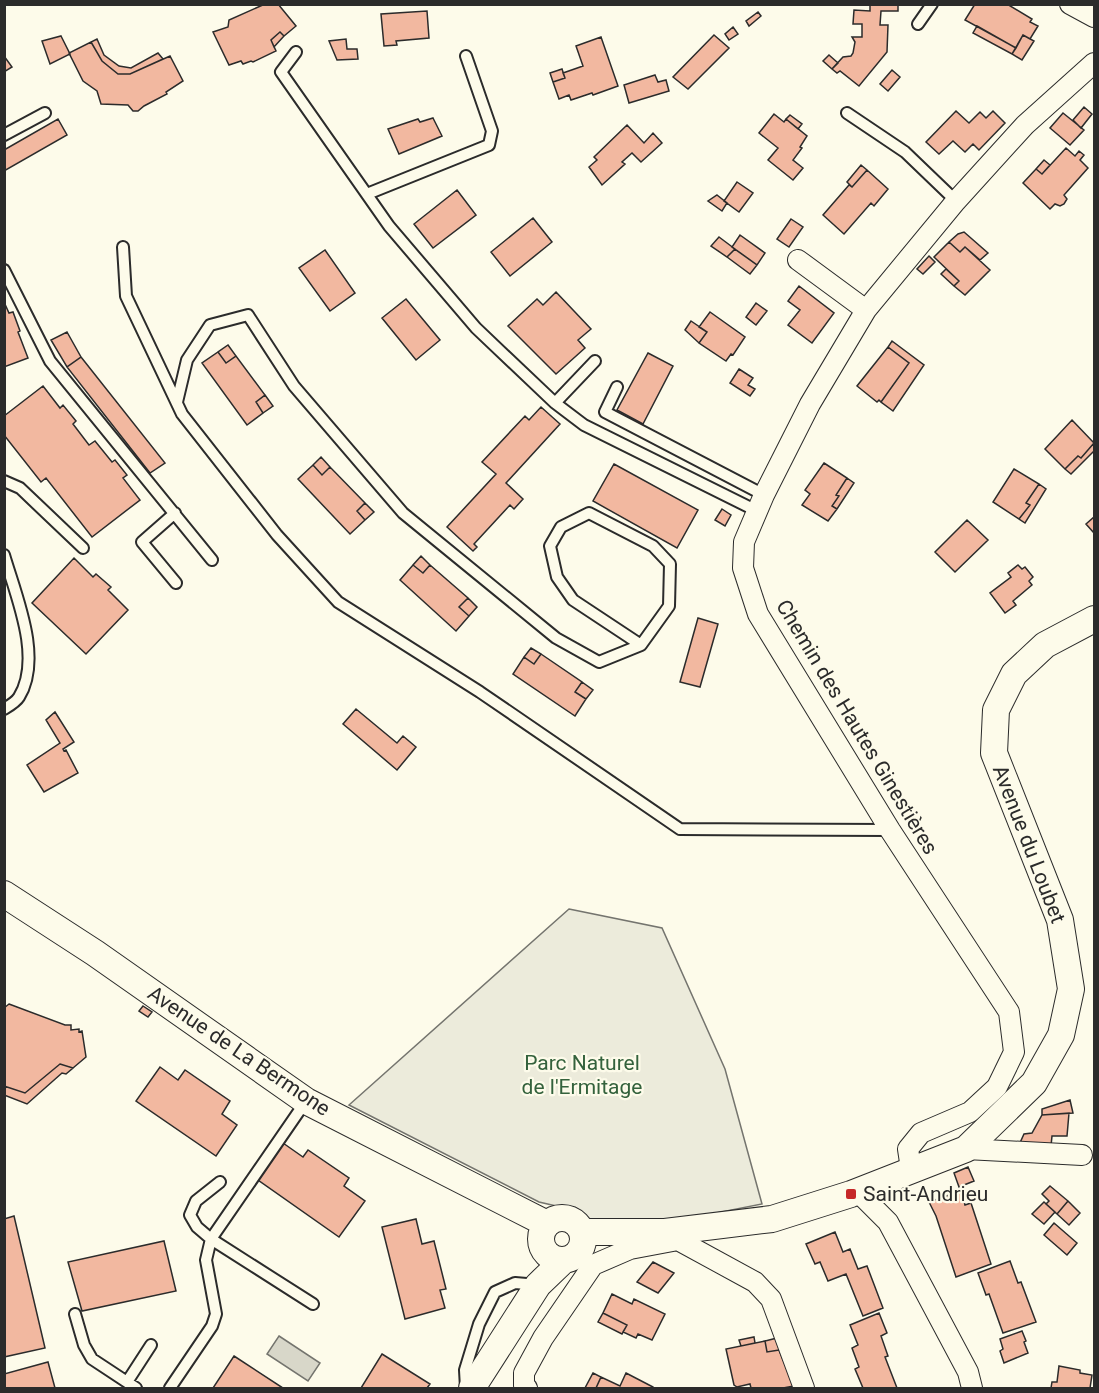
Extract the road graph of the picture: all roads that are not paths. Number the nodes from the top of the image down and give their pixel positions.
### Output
1 (932, 4) edge
2 (1070, 4) edge
3 (1095, 17) edge
4 (918, 24) dead end
5 (296, 52) dead end
6 (466, 57) dead end
7 (1095, 63) edge
8 (847, 112) dead end
9 (45, 113) dead end
10 (4, 135) edge
11 (367, 194) junction
12 (956, 201) junction
13 (123, 247) dead end
14 (798, 260) dead end
15 (4, 270) edge
16 (866, 310) junction
17 (595, 361) dead end
18 (617, 387) dead end
19 (177, 402) junction
20 (555, 403) junction
21 (4, 481) edge
22 (761, 503) junction
23 (175, 513) junction
24 (83, 548) dead end
25 (4, 555) edge
26 (212, 560) dead end
27 (176, 583) dead end
28 (1095, 619) edge
29 (641, 645) junction
30 (4, 709) edge
31 (890, 830) junction
32 (4, 894) edge
33 (306, 1101) junction
34 (966, 1149) junction
35 (1082, 1155) dead end
36 (911, 1169) junction
37 (220, 1182) dead end
38 (857, 1191) junction
39 (582, 1232) junction
40 (671, 1236) junction
41 (211, 1239) junction
42 (551, 1244) junction
43 (538, 1285) junction
44 (312, 1304) dead end
45 (75, 1314) dead end
46 (151, 1345) dead end
47 (132, 1385) edge
48 (170, 1389) edge
49 (466, 1389) edge
50 (472, 1389) edge
51 (526, 1389) edge
52 (804, 1389) edge
53 (972, 1389) edge

1 - 4 lane
2 - 3 street
5 - 11 lane
6 - 11 lane
7 - 12 street, Chemin des Hautes Ginestières
8 - 12 lane
9 - 10 lane
11 - 20 lane
12 - 16 street, Chemin des Hautes Ginestières
13 - 19 lane
14 - 16 street
15 - 23 lane
16 - 22 street, Chemin des Hautes Ginestières
17 - 20 lane
18 - 22 lane
19 - 29 lane
19 - 31 lane
20 - 22 lane
21 - 24 lane
22 - 31 street, Chemin des Hautes Ginestières
23 - 26 lane
23 - 27 lane
25 - 30 lane
28 - 34 street, Avenue du Loubet
29 - 29 lane
31 - 36 street, Chemin des Hautes Ginestières
32 - 33 street, Avenue de La Bermone
33 - 41 lane
33 - 42 street, Avenue de La Bermone
34 - 35 street
34 - 36 street, Avenue du Loubet
36 - 38 street, Avenue du Loubet
37 - 41 lane
38 - 40 street, Avenue du Loubet
38 - 53 street
39 - 40 street, Avenue du Loubet
39 - 42 street
39 - 42 street
40 - 51 street
40 - 52 street
41 - 44 lane
41 - 48 lane
42 - 43 street
43 - 49 lane
43 - 50 street
45 - 47 lane
46 - 47 lane

